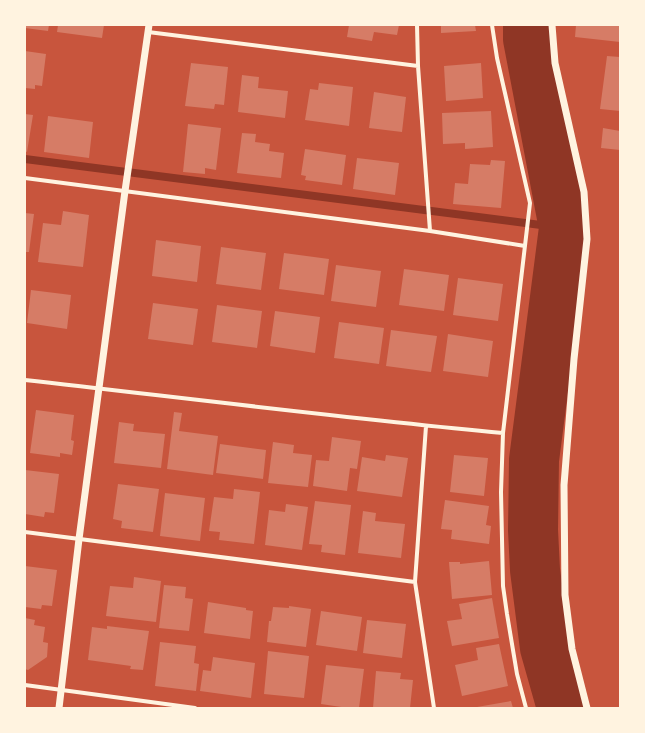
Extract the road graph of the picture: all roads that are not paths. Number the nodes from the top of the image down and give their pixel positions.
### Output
1 (416, 25) edge
2 (492, 25) edge
3 (552, 25) edge
4 (148, 28) edge
5 (418, 66) junction
6 (25, 178) edge
7 (125, 191) junction
8 (430, 231) junction
9 (525, 246) junction
10 (25, 380) edge
11 (99, 389) junction
12 (426, 426) junction
13 (503, 433) junction
14 (25, 532) edge
15 (79, 539) junction
16 (415, 582) junction
17 (25, 685) edge
18 (61, 690) junction
19 (59, 708) edge
20 (195, 708) edge
21 (434, 708) edge
22 (526, 708) edge
23 (587, 708) edge

1 - 5 street
2 - 9 street
3 - 23 street
4 - 5 street
4 - 7 street
5 - 8 street
6 - 7 street
7 - 8 street
7 - 11 street
8 - 9 street
9 - 13 street
10 - 11 street
11 - 12 street
11 - 15 street
12 - 13 street
12 - 16 street
13 - 22 street
14 - 15 street
15 - 16 street
15 - 18 street
16 - 21 street
17 - 18 street
18 - 19 street
18 - 20 street

